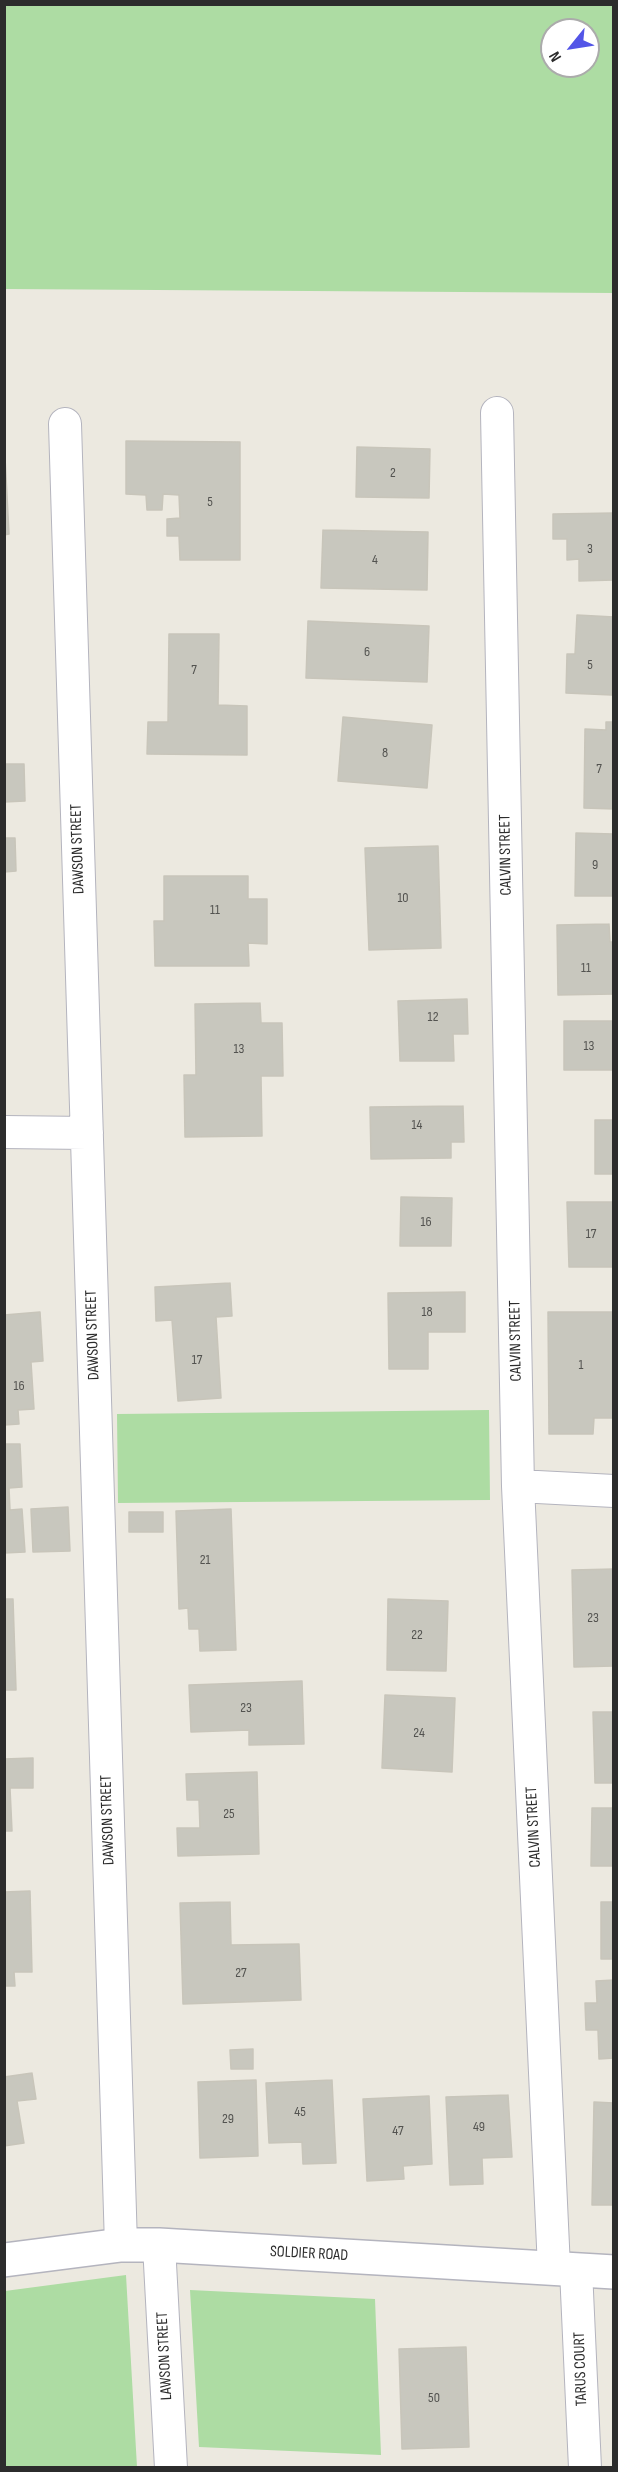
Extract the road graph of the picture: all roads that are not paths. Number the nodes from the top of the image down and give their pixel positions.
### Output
1 (497, 413) dead end
2 (65, 424) dead end
3 (4, 1132) edge
4 (87, 1133) junction
5 (518, 1486) junction
6 (614, 1491) edge
7 (121, 2245) junction
8 (159, 2245) junction
9 (4, 2260) edge
10 (565, 2269) junction
11 (614, 2272) edge
12 (171, 2468) edge
13 (585, 2468) edge

1 - 5 street, CALVIN STREET
2 - 4 street, DAWSON STREET
3 - 4 street
4 - 7 street, DAWSON STREET
5 - 6 street
5 - 10 street, CALVIN STREET
7 - 8 main road, SOLDIER ROAD
7 - 9 main road, SOLDIER ROAD
8 - 10 main road, SOLDIER ROAD
8 - 12 street, LAWSON STREET
10 - 11 main road, SOLDIER ROAD
10 - 13 street, TARUS COURT

